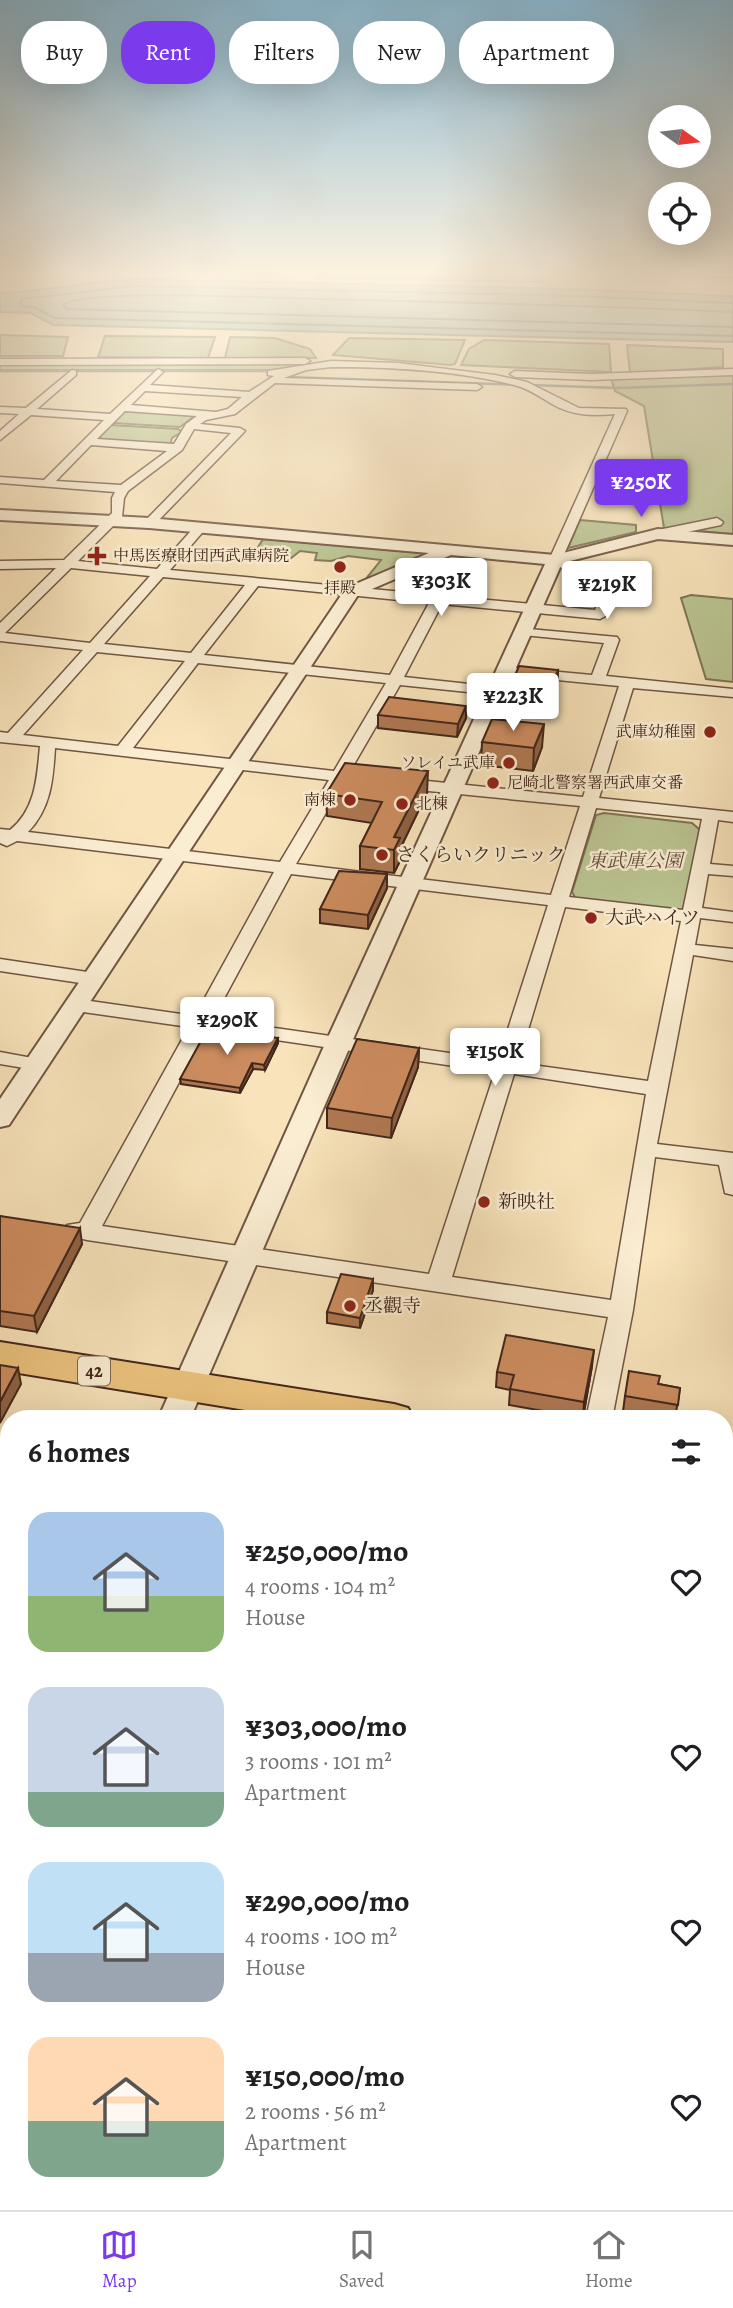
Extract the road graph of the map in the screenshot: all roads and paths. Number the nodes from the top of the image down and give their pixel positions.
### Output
1 (72, 373) edge
2 (157, 373) edge
3 (286, 373) edge
4 (459, 373) edge
5 (505, 373) edge
6 (678, 373) edge
7 (274, 381) junction
8 (142, 388) junction
9 (535, 389) junction
10 (251, 395) junction
11 (124, 408) junction
12 (0, 410) edge
13 (29, 412) junction
14 (223, 414) junction
15 (113, 417) junction
16 (190, 426) junction
17 (0, 437) edge
18 (88, 442) junction
19 (178, 448) junction
20 (0, 480) edge
21 (47, 483) junction
22 (123, 489) junction
23 (0, 515) edge
24 (112, 520) junction
25 (717, 522) dead end
26 (149, 523) junction
27 (201, 527) junction
28 (658, 534) junction
29 (733, 540) edge
30 (450, 550) junction
31 (555, 560) junction
32 (68, 564) junction
33 (0, 565) edge
34 (161, 573) junction
35 (254, 582) junction
36 (352, 592) junction
37 (437, 600) junction
38 (533, 608) junction
39 (0, 631) edge
40 (523, 631) junction
41 (0, 637) edge
42 (93, 647) junction
43 (194, 658) junction
44 (298, 670) junction
45 (505, 671) junction
46 (395, 680) junction
47 (597, 680) junction
48 (627, 683) junction
49 (496, 691) junction
50 (733, 693) edge
51 (6, 737) edge
52 (48, 742) junction
53 (123, 750) junction
54 (236, 765) junction
55 (339, 777) junction
56 (453, 789) junction
57 (587, 804) junction
58 (711, 815) junction
59 (733, 817) edge
60 (8, 835) edge
61 (0, 846) edge
62 (174, 856) junction
63 (286, 867) junction
64 (702, 868) junction
65 (733, 871) edge
66 (410, 883) junction
67 (558, 902) junction
68 (693, 915) junction
69 (733, 917) edge
70 (686, 949) junction
71 (733, 955) edge
72 (0, 965) edge
73 (94, 979) junction
74 (76, 1005) junction
75 (202, 1024) junction
76 (338, 1044) junction
77 (0, 1058) edge
78 (36, 1064) junction
79 (507, 1069) junction
80 (658, 1089) junction
81 (0, 1119) edge
82 (645, 1149) junction
83 (731, 1160) edge
84 (733, 1188) edge
85 (50, 1227) edge
86 (87, 1232) junction
87 (246, 1255) junction
88 (438, 1283) junction
89 (621, 1310) junction
90 (0, 1356) edge
91 (182, 1403) edge
92 (275, 1410) edge
93 (600, 1410) edge

1 - 13 street
2 - 8 street
3 - 7 street
4 - 9 street
5 - 6 street
7 - 9 street
7 - 10 street
8 - 10 street
8 - 11 street
9 - 31 street
10 - 14 street
11 - 14 street
11 - 15 street
12 - 13 street
13 - 15 street
13 - 17 street
14 - 16 street
15 - 18 street
16 - 19 street
16 - 26 street
18 - 19 street
18 - 21 street
19 - 22 street
20 - 21 street
21 - 22 street
22 - 24 street
23 - 24 street
24 - 26 street
24 - 32 street
25 - 28 street
26 - 27 street
27 - 30 street
27 - 34 street
28 - 29 street
28 - 31 street
30 - 31 street
30 - 36 street
31 - 38 street
31 - 38 street
32 - 33 street
32 - 34 street
32 - 39 street
34 - 35 street
34 - 42 street
35 - 36 street
35 - 43 street
36 - 37 street
36 - 44 street
37 - 38 street
37 - 46 street
38 - 40 street
40 - 45 street
40 - 47 street
41 - 42 street
42 - 43 street
42 - 51 street
43 - 44 street
43 - 53 street
44 - 46 street
44 - 54 street
45 - 47 street
45 - 49 street
46 - 49 street
46 - 55 street
47 - 48 street
48 - 50 street
48 - 57 street
49 - 56 street
51 - 52 street
52 - 53 street
52 - 60 street
53 - 54 street
54 - 55 street
54 - 62 street
55 - 56 street
55 - 63 street
56 - 57 street
56 - 66 street
57 - 58 street
57 - 67 street
58 - 59 street
58 - 64 street
60 - 61 street
60 - 62 street
62 - 63 street
62 - 73 street
63 - 66 street
63 - 75 street
64 - 65 street
64 - 68 street
66 - 67 street
66 - 76 street
67 - 68 street
67 - 79 street
68 - 69 street
68 - 70 street
70 - 71 street
70 - 80 street
72 - 73 street
73 - 74 street
74 - 75 street
74 - 78 street
75 - 76 street
75 - 86 street
76 - 79 street
76 - 87 street
77 - 78 street
78 - 81 street
79 - 80 street
79 - 88 street
80 - 82 street
82 - 83 street
82 - 89 street
83 - 84 street
85 - 86 street
86 - 87 street
87 - 88 street
87 - 91 street
88 - 89 street
89 - 93 street
90 - 91 main road, 42
91 - 92 main road, 42

